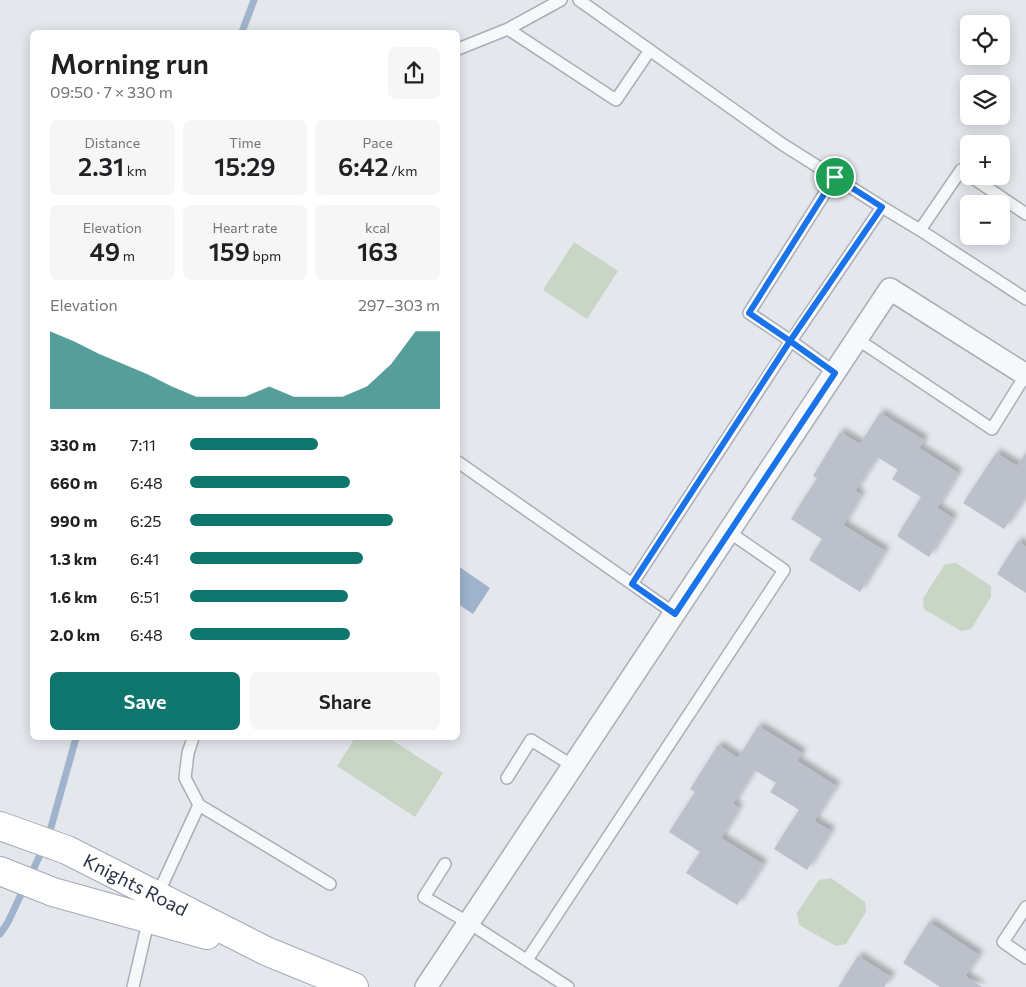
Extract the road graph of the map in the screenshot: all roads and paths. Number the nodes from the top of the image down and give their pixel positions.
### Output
1 (561, 0) edge
2 (579, 0) edge
3 (508, 29) junction
4 (460, 48) edge
5 (650, 50) junction
6 (960, 171) edge
7 (835, 177) junction
8 (982, 185) edge
9 (882, 207) junction
10 (1026, 214) edge
11 (920, 230) junction
12 (1026, 299) edge
13 (857, 339) junction
14 (790, 341) junction
15 (835, 373) junction
16 (1026, 375) edge
17 (460, 463) edge
18 (729, 532) junction
19 (632, 584) junction
20 (675, 614) junction
21 (192, 740) edge
22 (573, 766) junction
23 (507, 778) dead end
24 (199, 805) junction
25 (9, 830) edge
26 (445, 864) dead end
27 (2, 872) edge
28 (330, 884) dead end
29 (1026, 907) edge
30 (153, 908) junction
31 (469, 923) junction
32 (1026, 958) edge
33 (527, 960) junction
34 (132, 987) edge
35 (354, 987) edge
36 (426, 987) edge
37 (568, 987) edge

1 - 3 lane
2 - 5 lane
3 - 4 lane
3 - 5 lane
5 - 7 lane
6 - 11 lane
7 - 9 lane
7 - 14 lane
8 - 10 lane
9 - 11 lane
9 - 14 lane
11 - 12 lane
13 - 15 street
13 - 16 street
13 - 16 lane
14 - 15 lane
14 - 19 lane
15 - 18 street
17 - 19 lane
18 - 20 street
18 - 33 lane
19 - 20 lane
20 - 22 street
21 - 24 lane
22 - 23 lane
22 - 31 street
24 - 28 lane
24 - 30 lane
25 - 30 main road, Knights Road
26 - 31 lane
27 - 30 main road, Knights Road
29 - 32 lane
30 - 34 lane
30 - 35 main road, Knights Road
31 - 33 lane
31 - 36 street
33 - 37 lane

